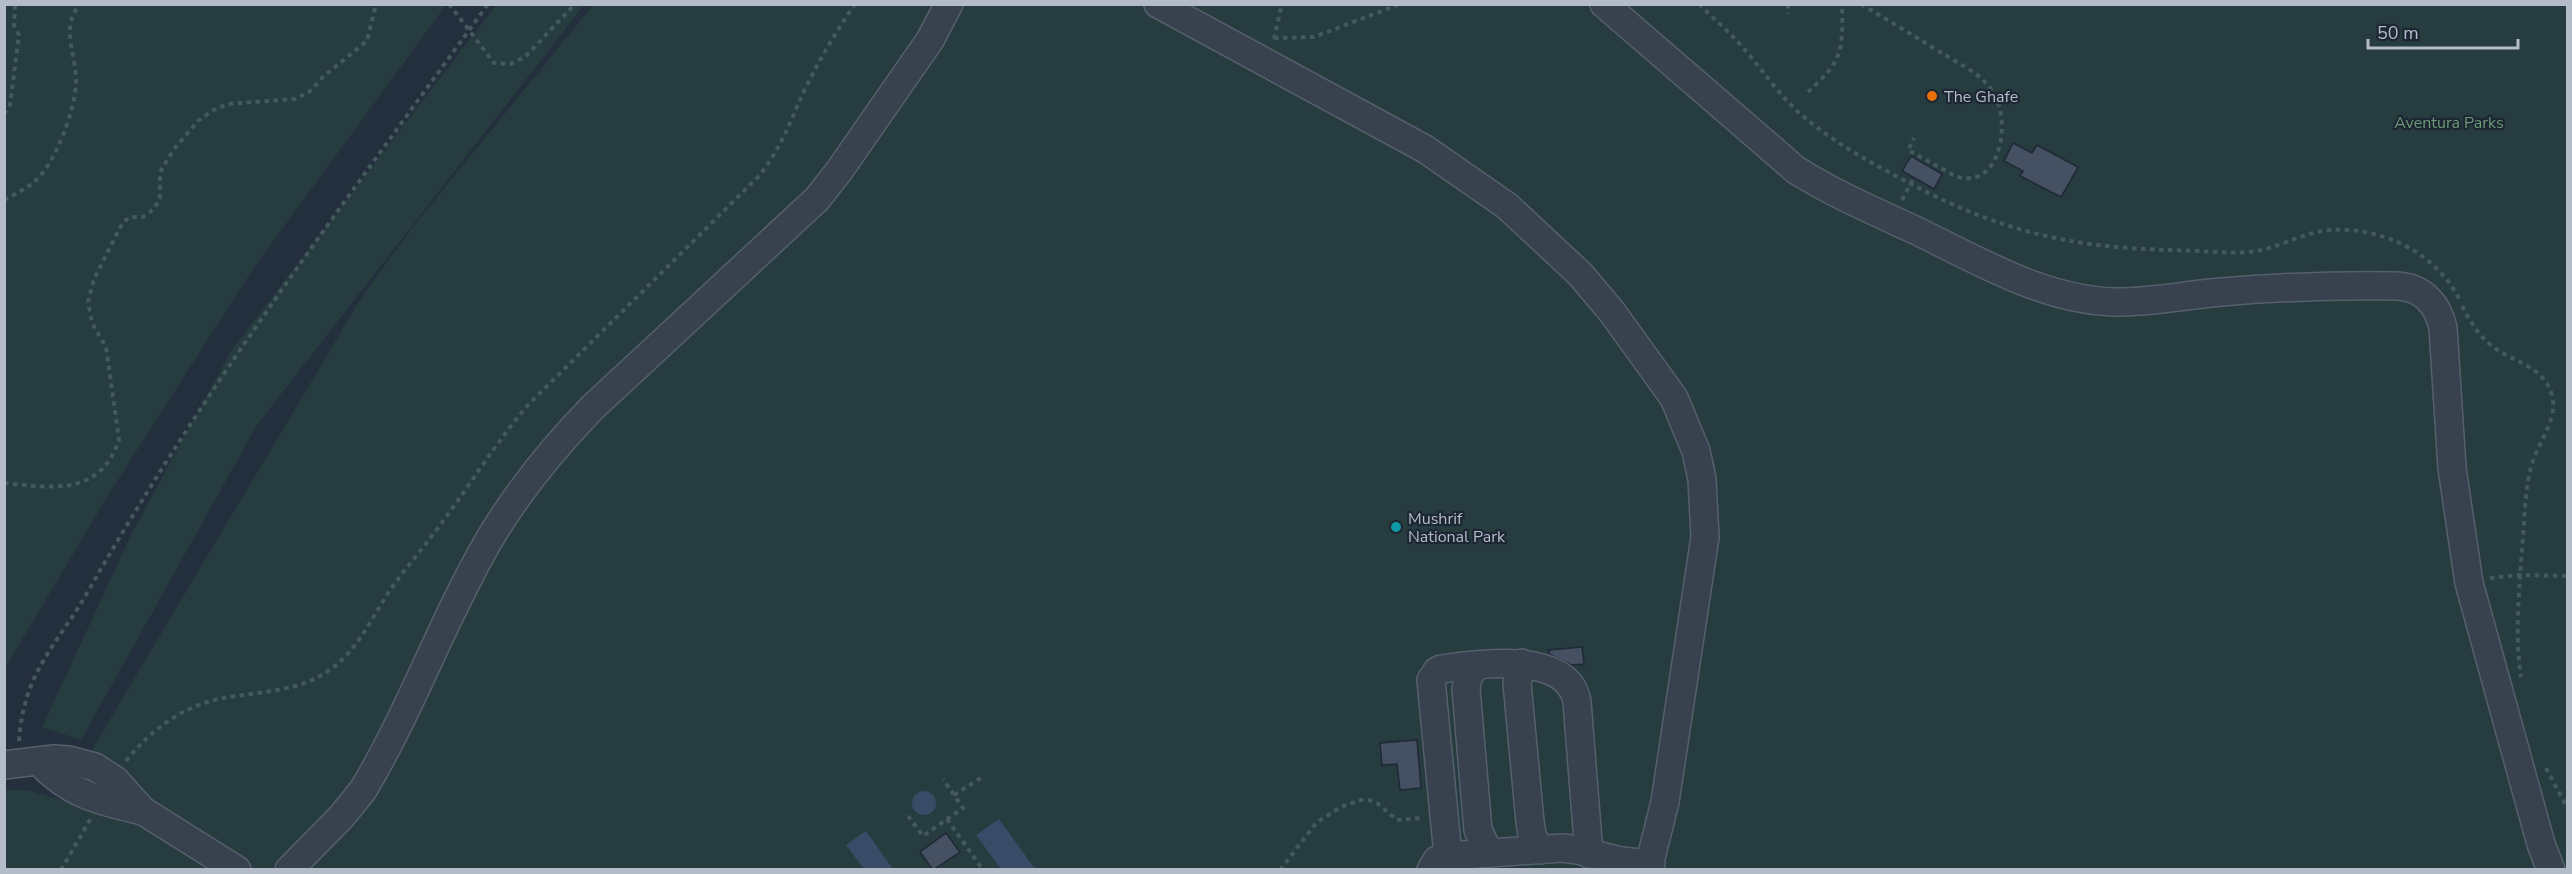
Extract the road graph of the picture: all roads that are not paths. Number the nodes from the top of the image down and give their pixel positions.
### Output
1 (949, 4) edge
2 (1158, 4) edge
3 (1604, 4) edge
4 (1522, 663) junction
5 (1476, 666) junction
6 (20, 763) edge
7 (1540, 850) junction
8 (1489, 853) junction
9 (1589, 854) junction
10 (1439, 863) edge
11 (1650, 867) edge
12 (237, 870) edge
13 (289, 870) edge
14 (2551, 870) edge

1 - 13 street
2 - 11 street
3 - 14 street
4 - 5 street
4 - 7 street
4 - 9 street
5 - 8 street
5 - 10 street
6 - 12 street
7 - 8 street
7 - 9 street
8 - 10 street
9 - 11 street

